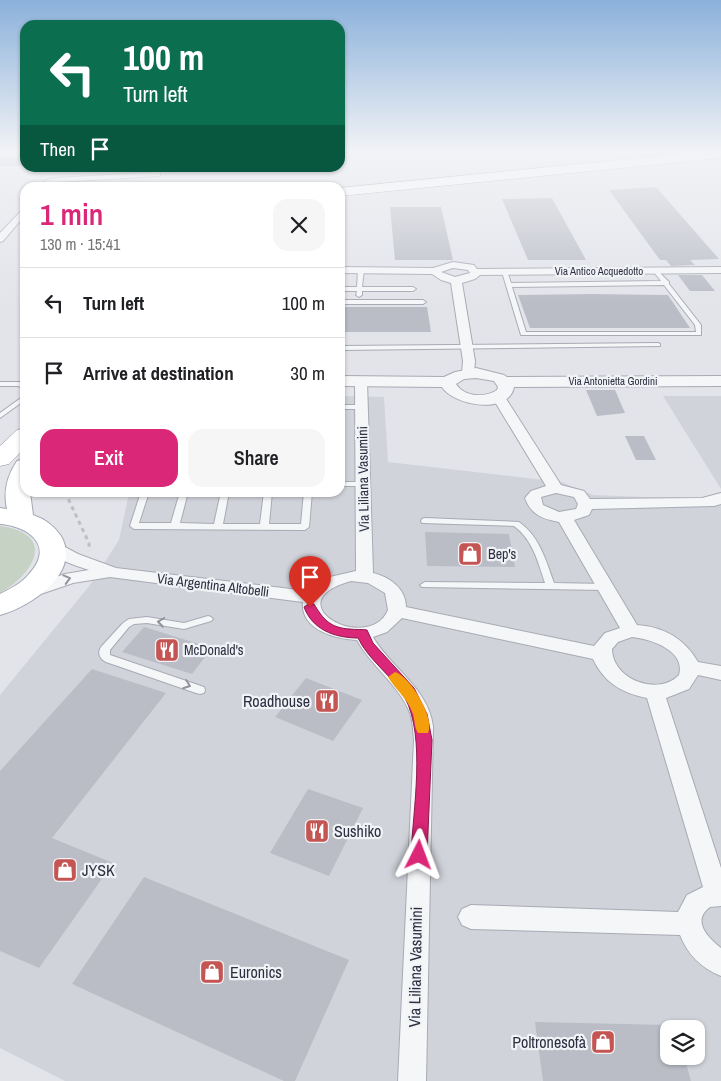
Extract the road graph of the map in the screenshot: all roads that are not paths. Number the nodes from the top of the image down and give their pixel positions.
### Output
1 (20, 216) edge
2 (0, 239) edge
3 (345, 270) edge
4 (361, 270) junction
5 (436, 270) junction
6 (721, 270) edge
7 (656, 271) junction
8 (476, 272) junction
9 (505, 272) junction
10 (456, 280) junction
11 (667, 283) junction
12 (509, 284) junction
13 (413, 288) dead end
14 (345, 289) edge
15 (359, 289) junction
16 (345, 302) edge
17 (358, 302) junction
18 (423, 302) dead end
19 (658, 345) dead end
20 (467, 346) junction
21 (345, 348) edge
22 (468, 373) junction
23 (345, 381) edge
24 (361, 381) junction
25 (721, 381) edge
26 (447, 382) junction
27 (504, 382) junction
28 (0, 384) edge
29 (20, 384) edge
30 (498, 397) junction
31 (20, 401) edge
32 (345, 407) edge
33 (362, 407) junction
34 (0, 416) edge
35 (20, 440) edge
36 (20, 444) edge
37 (0, 459) edge
38 (0, 479) edge
39 (20, 481) edge
40 (345, 484) edge
41 (363, 484) junction
42 (555, 488) junction
43 (143, 497) edge
44 (183, 497) edge
45 (224, 497) edge
46 (267, 497) edge
47 (308, 497) edge
48 (721, 498) edge
49 (586, 504) junction
50 (11, 517) edge
51 (565, 518) junction
52 (425, 521) dead end
53 (176, 526) junction
54 (218, 526) junction
55 (264, 527) junction
56 (52, 545) junction
57 (114, 573) junction
58 (365, 576) junction
59 (425, 585) dead end
60 (552, 587) junction
61 (606, 588) junction
62 (311, 597) junction
63 (11, 601) edge
64 (398, 611) junction
65 (208, 619) dead end
66 (631, 631) junction
67 (362, 634) junction
68 (601, 654) junction
69 (690, 667) junction
70 (721, 673) edge
71 (200, 690) dead end
72 (655, 692) junction
73 (719, 894) edge
74 (471, 917) dead end
75 (689, 924) junction
76 (721, 963) edge
77 (412, 1081) edge

1 - 2 street
3 - 4 street
4 - 5 street
4 - 15 lane
5 - 8 street
5 - 10 street
6 - 7 street, Via Antico Acquedotto
7 - 9 street, Via Antico Acquedotto
7 - 11 lane
8 - 9 street, Via Antico Acquedotto
8 - 10 street
9 - 12 lane
10 - 20 street
11 - 12 lane
11 - 12 lane
13 - 15 lane
14 - 15 lane
15 - 17 lane
16 - 17 lane
17 - 18 lane
19 - 20 lane
20 - 21 lane
20 - 22 street
22 - 26 street
22 - 27 street, Via Antonietta Gordini
23 - 24 street
24 - 26 street
24 - 33 street, Via Liliana Vasumini
25 - 27 street, Via Antonietta Gordini
26 - 30 street
27 - 30 street
28 - 29 lane
30 - 42 street
31 - 34 lane
32 - 33 lane
33 - 41 street, Via Liliana Vasumini
35 - 37 highway
36 - 38 main road
39 - 50 main road
40 - 41 lane
41 - 58 street, Via Liliana Vasumini
42 - 49 street
42 - 51 street
43 - 53 lane
44 - 53 lane
45 - 54 lane
46 - 55 lane
47 - 55 lane
48 - 49 street
49 - 51 street
50 - 56 main road
51 - 61 street
52 - 60 lane
53 - 54 lane
54 - 55 lane
56 - 57 street, Via Argentina Altobelli
56 - 63 main road
57 - 62 street, Via Argentina Altobelli
63 -> 57 street, Via Argentina Altobelli
58 - 62 street
58 - 64 street
59 - 60 lane
60 - 61 lane
61 - 66 street
62 - 67 street
64 - 67 street
64 - 68 street
65 -> 71 lane
66 - 68 street
66 - 69 street
67 - 77 street, Via Liliana Vasumini
68 - 72 street
69 - 70 street
69 - 72 street
72 - 73 street
73 - 75 street
74 - 75 street
75 - 76 street

